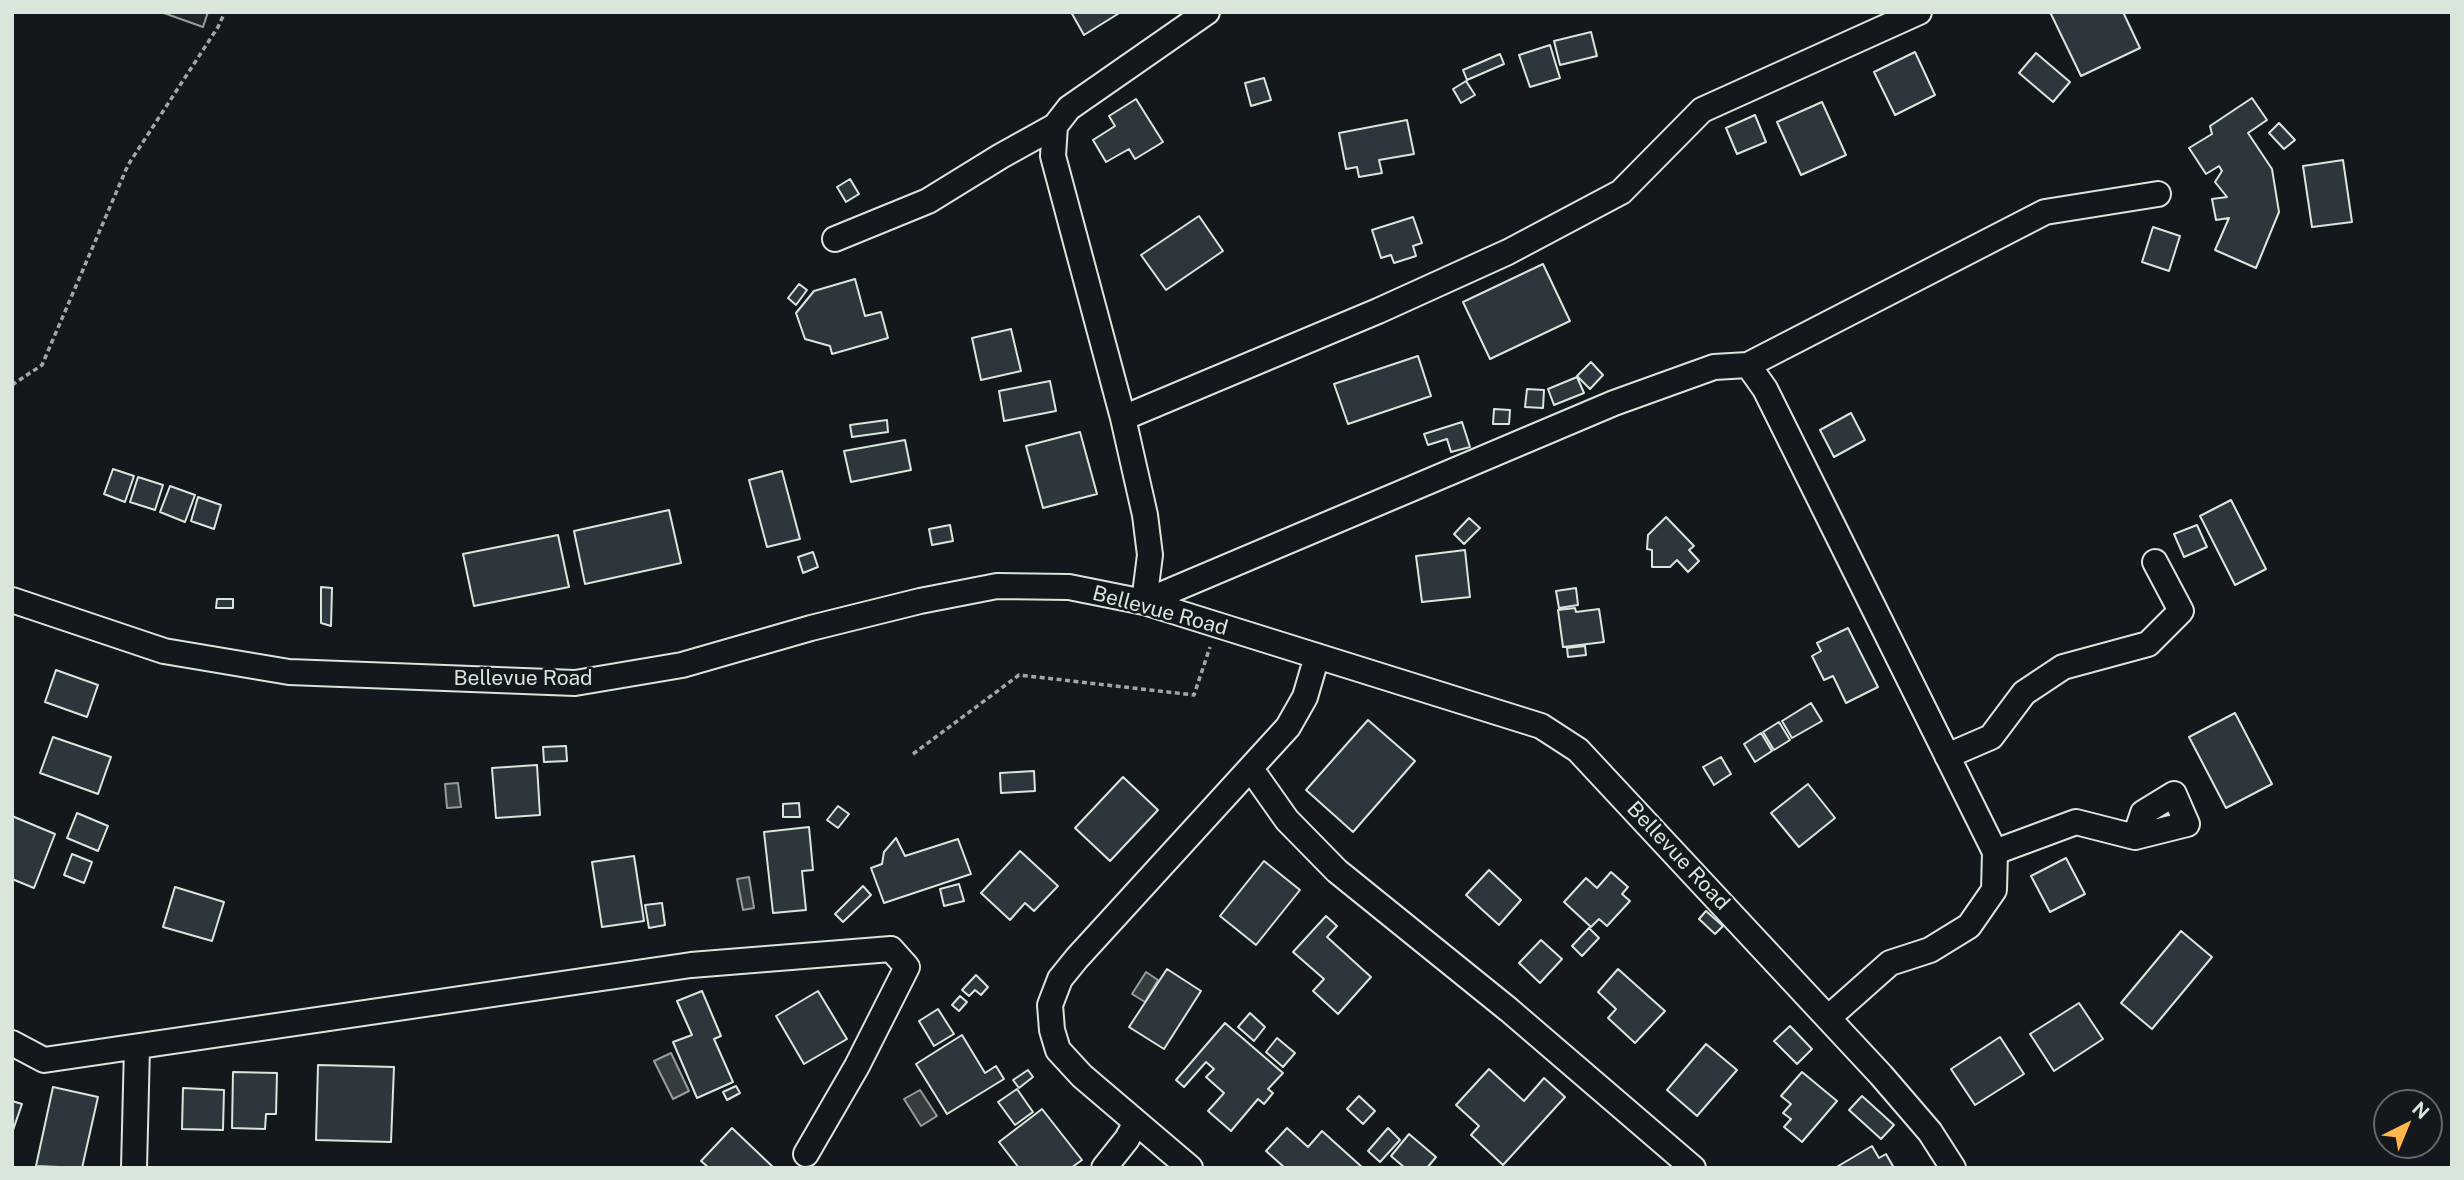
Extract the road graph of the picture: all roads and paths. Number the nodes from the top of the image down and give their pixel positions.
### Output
1 (225, 12) edge
2 (1207, 12) edge
3 (1919, 12) edge
4 (1055, 126) junction
5 (2158, 194) dead end
6 (835, 239) dead end
7 (1748, 365) junction
8 (12, 385) edge
9 (1123, 418) junction
10 (2155, 562) dead end
11 (12, 600) edge
12 (1144, 602) junction
13 (1218, 625) junction
14 (1317, 656) junction
15 (913, 754) dead end
16 (1947, 756) junction
17 (1251, 768) junction
18 (2136, 837) dead end
19 (1995, 852) junction
20 (1828, 1018) junction
21 (12, 1043) edge
22 (137, 1047) junction
23 (1136, 1122) junction
24 (806, 1154) dead end
25 (134, 1168) edge
26 (1104, 1168) edge
27 (1190, 1168) edge
28 (1693, 1168) edge
29 (1953, 1168) edge

1 - 8 path
2 - 4 street
3 - 9 street
4 - 6 street
4 - 9 street
5 - 7 street
7 - 12 street
7 - 16 street
9 - 12 street
10 - 16 street
11 - 12 street, Bellevue Road
12 - 13 street, Bellevue Road
13 - 14 street, Bellevue Road
13 - 15 path
14 - 17 street
14 - 20 street, Bellevue Road
16 - 19 street
17 - 23 street
17 - 28 street
18 - 19 street
19 - 20 street
20 - 29 street, Bellevue Road
21 - 22 street
22 - 24 street
22 - 25 street
23 - 26 street
23 - 27 street

